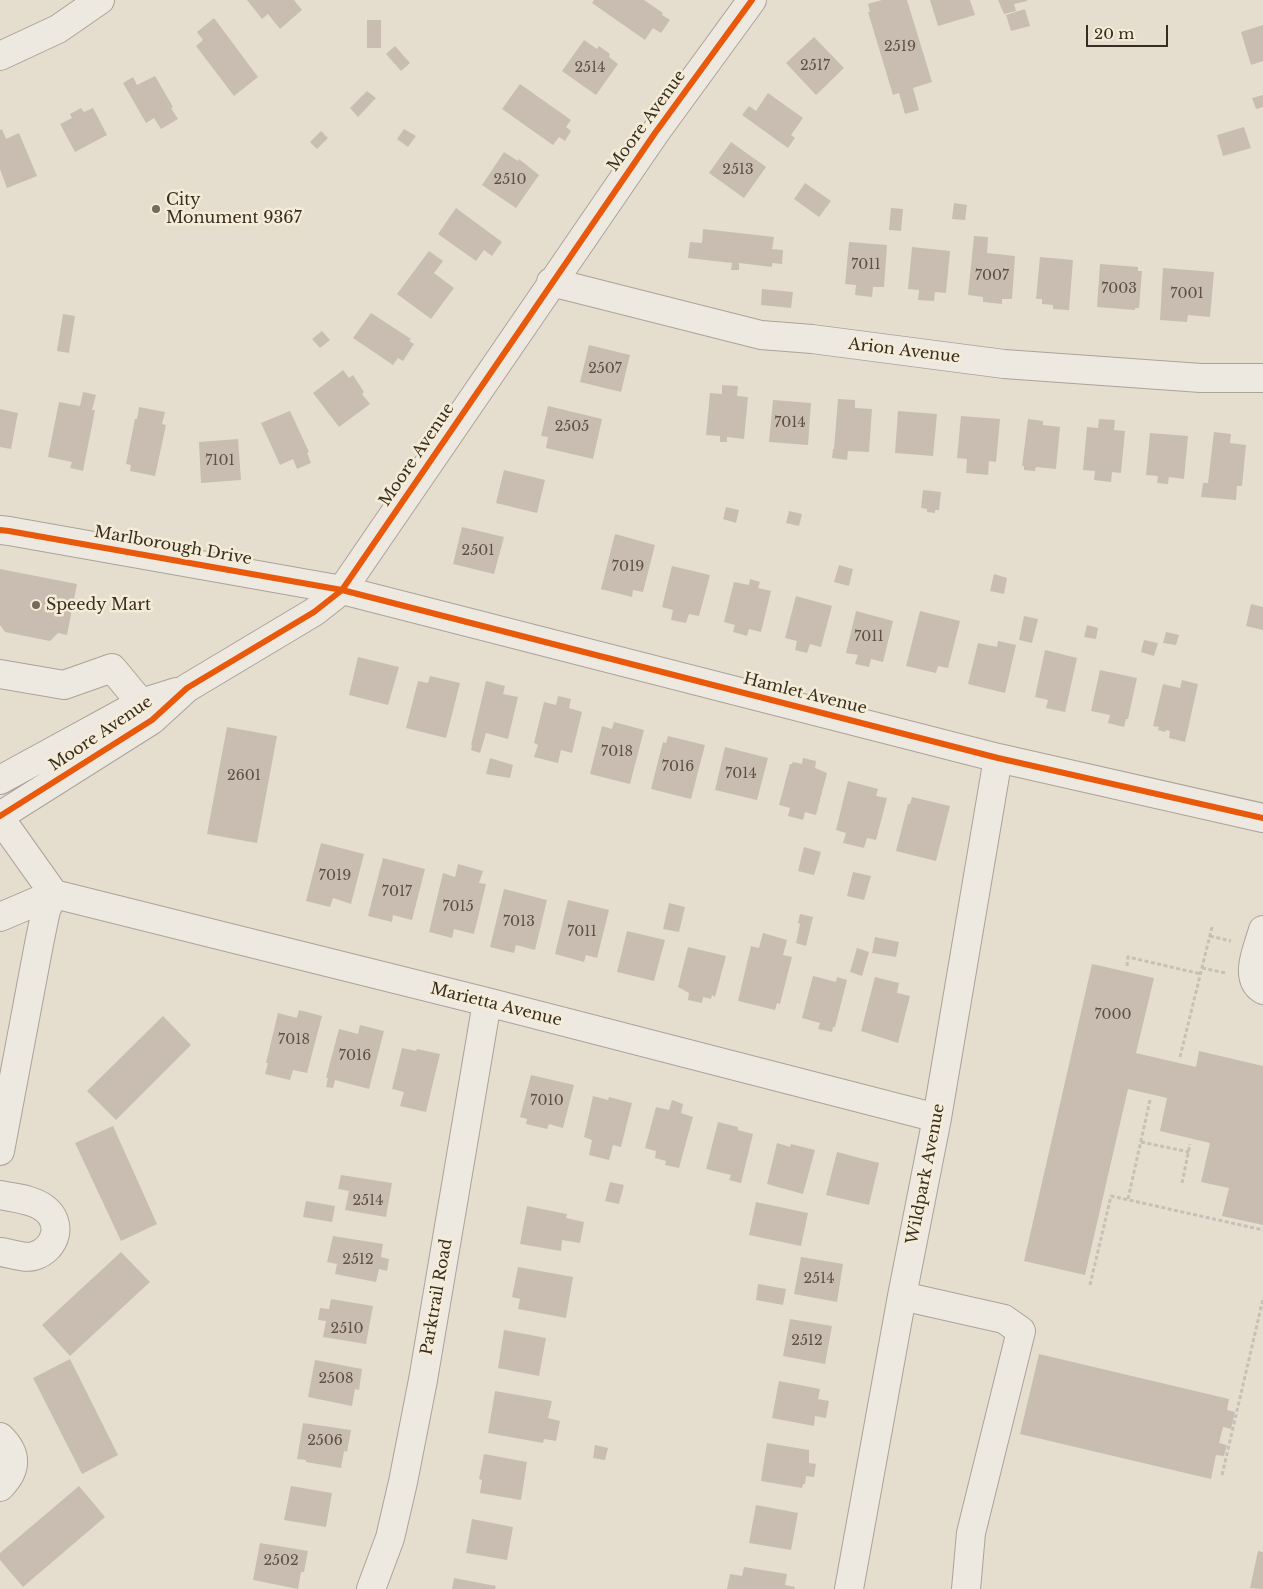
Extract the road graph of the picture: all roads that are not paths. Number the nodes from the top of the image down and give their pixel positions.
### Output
1 (100, 0) edge
2 (752, 0) edge
3 (0, 56) edge
4 (551, 282) junction
5 (1263, 378) edge
6 (0, 530) edge
7 (342, 590) junction
8 (0, 674) edge
9 (187, 688) junction
10 (141, 703) junction
11 (998, 758) junction
12 (0, 780) edge
13 (0, 817) edge
14 (1263, 818) edge
15 (54, 894) junction
16 (0, 917) edge
17 (1263, 930) edge
18 (1263, 990) edge
19 (487, 1002) junction
20 (937, 1118) junction
21 (0, 1151) edge
22 (0, 1195) edge
23 (0, 1252) edge
24 (902, 1296) junction
25 (0, 1437) edge
26 (0, 1487) edge
27 (371, 1589) edge
28 (849, 1589) edge
29 (966, 1589) edge

1 - 3 street
2 - 4 street, Moore Avenue
4 - 5 street, Arion Avenue
4 - 7 street, Moore Avenue
6 - 7 street, Marlborough Drive
7 - 9 street, Moore Avenue
7 - 11 street, Hamlet Avenue
8 - 10 street
9 - 10 street, Moore Avenue
9 - 13 street, Moore Avenue
10 - 12 street, Moore Avenue
11 - 14 street, Hamlet Avenue
11 - 20 street, Wildpark Avenue
13 - 15 street
15 - 16 street
15 - 19 street, Marietta Avenue
15 - 21 street
17 - 18 street
19 - 20 street, Marietta Avenue
19 - 27 street, Parktrail Road
20 - 24 street, Wildpark Avenue
22 - 23 street
24 - 28 street, Wildpark Avenue
24 - 29 street
25 - 26 street

